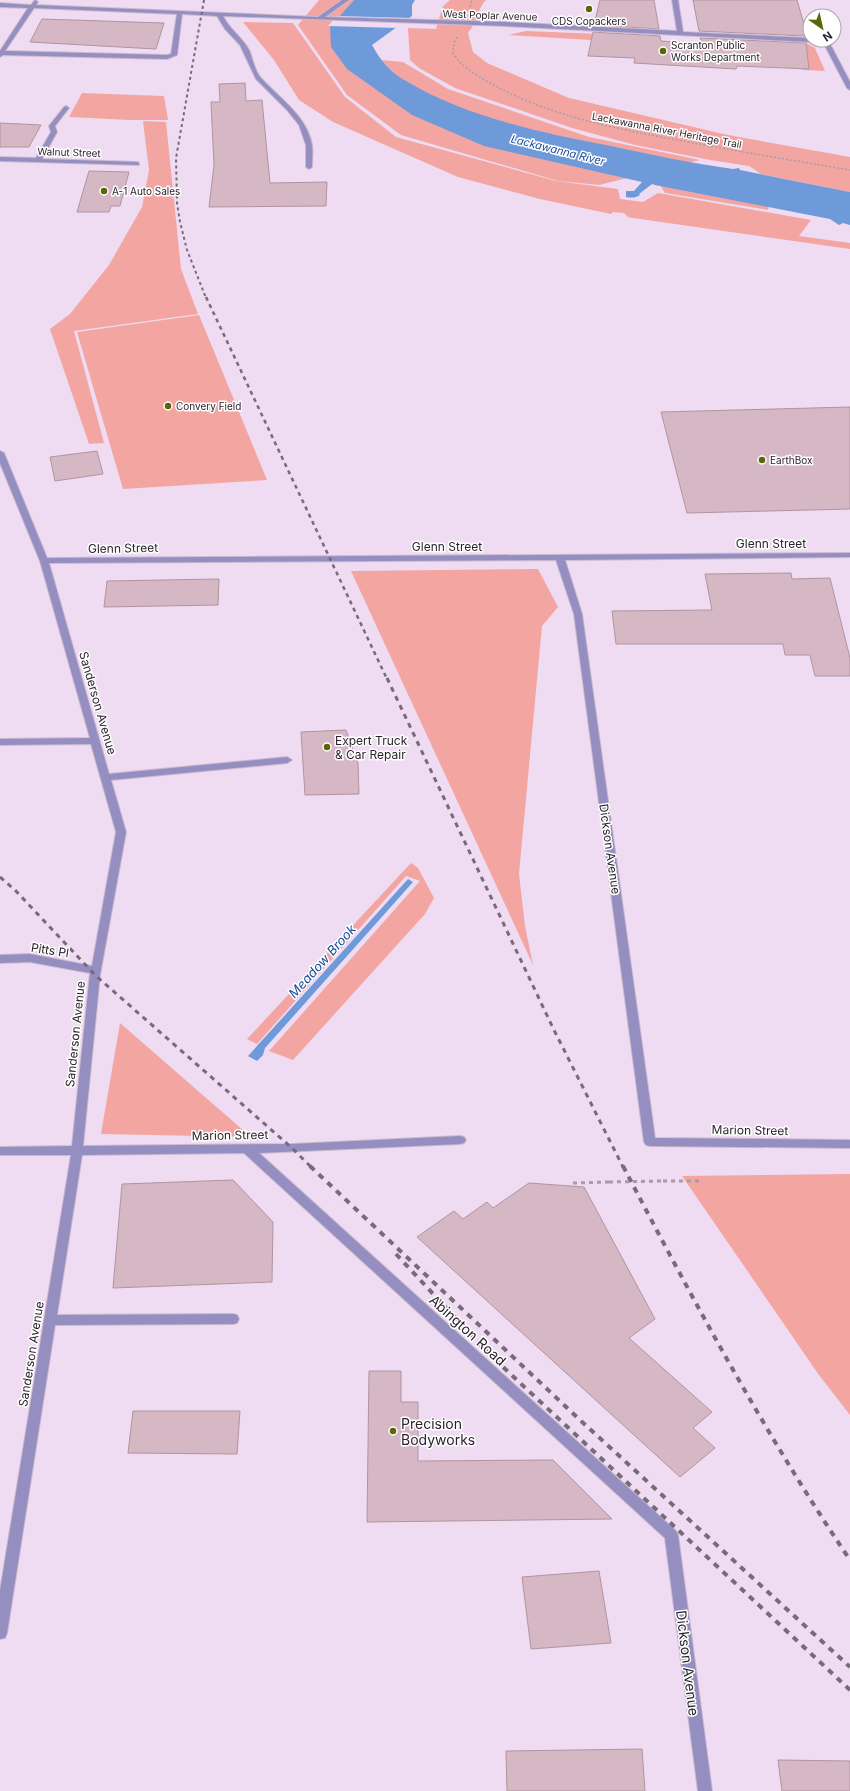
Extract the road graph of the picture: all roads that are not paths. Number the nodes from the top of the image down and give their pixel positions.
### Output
1 (36, 0) edge
2 (346, 0) edge
3 (675, 0) edge
4 (0, 5) edge
5 (32, 6) junction
6 (180, 12) junction
7 (219, 14) junction
8 (320, 18) junction
9 (680, 33) junction
10 (802, 40) edge
11 (829, 48) edge
12 (1, 54) edge
13 (850, 88) edge
14 (66, 108) dead end
15 (0, 159) edge
16 (38, 161) junction
17 (137, 164) dead end
18 (309, 167) dead end
19 (0, 453) edge
20 (850, 555) edge
21 (560, 558) junction
22 (44, 561) junction
23 (96, 741) junction
24 (0, 742) edge
25 (287, 760) dead end
26 (106, 777) junction
27 (0, 959) edge
28 (95, 970) junction
29 (460, 1140) dead end
30 (650, 1142) joint
31 (850, 1144) edge
32 (246, 1148) junction
33 (0, 1150) edge
34 (76, 1150) junction
35 (233, 1319) dead end
36 (50, 1320) junction
37 (671, 1535) joint
38 (2, 1602) edge
39 (0, 1633) edge
40 (705, 1791) edge

1 - 5 street
2 - 8 street
3 - 9 street
4 - 5 street, West Poplar Avenue
5 - 6 street, West Poplar Avenue
5 - 12 street
6 - 7 street, West Poplar Avenue
6 - 12 street
7 - 8 street, West Poplar Avenue
7 - 18 street
8 - 9 street, West Poplar Avenue
9 - 10 street, West Poplar Avenue
11 - 13 street
14 - 16 street
15 - 16 street, Walnut Street
16 - 17 street, Walnut Street
19 - 22 street, Sanderson Avenue
20 - 21 street, Glenn Street
21 - 22 street, Glenn Street
21 - 30 street, Dickson Avenue
22 - 23 street, Sanderson Avenue
23 - 24 street
23 - 26 street, Sanderson Avenue
25 - 26 street
26 - 28 street, Sanderson Avenue
27 - 28 street, Pitts Pl
28 - 34 street, Sanderson Avenue
29 - 32 street, Marion Street
30 - 31 street, Marion Street
32 - 34 street, Marion Street
32 - 37 street, Abington Road
33 - 34 street, Marion Street
34 - 36 street, Sanderson Avenue
35 - 36 street
36 - 38 street, Sanderson Avenue
37 - 40 street, Dickson Avenue
38 - 39 street, Sanderson Avenue

